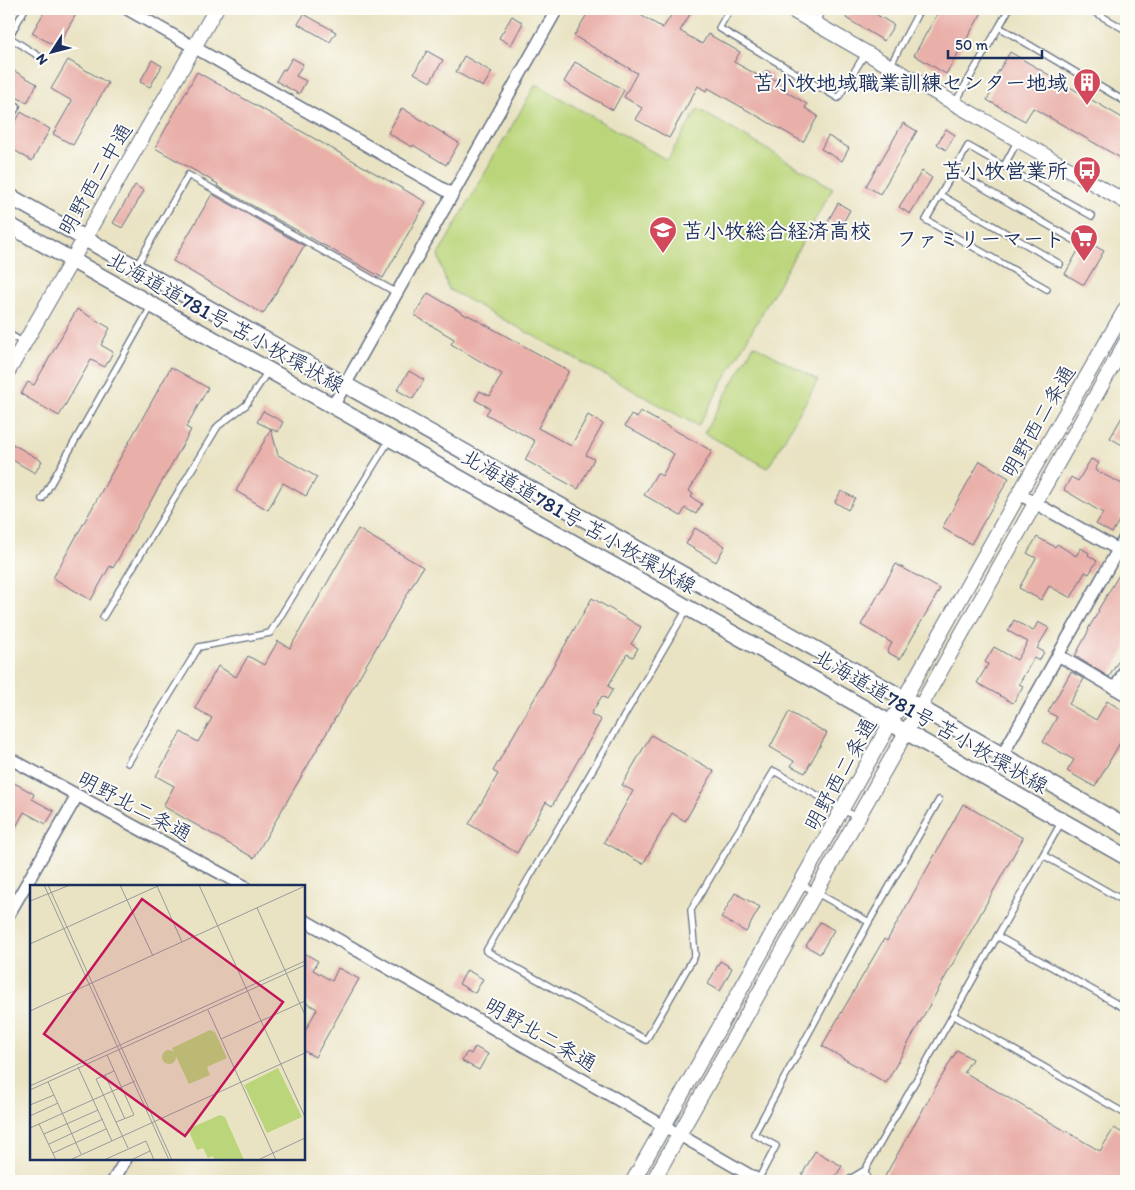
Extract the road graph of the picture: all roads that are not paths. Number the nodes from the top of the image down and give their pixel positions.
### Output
1 (25, 9) edge
2 (127, 9) edge
3 (216, 9) edge
4 (557, 9) edge
5 (730, 9) edge
6 (790, 9) edge
7 (823, 9) edge
8 (920, 9) edge
9 (1009, 9) edge
10 (1098, 9) edge
11 (815, 23) junction
12 (999, 27) junction
13 (1126, 30) edge
14 (194, 48) junction
15 (866, 52) junction
16 (40, 57) dead end
17 (890, 66) junction
18 (9, 101) edge
19 (1126, 102) edge
20 (954, 103) junction
21 (9, 121) edge
22 (1018, 140) junction
23 (1004, 166) junction
24 (954, 171) junction
25 (452, 194) junction
26 (940, 195) junction
27 (9, 196) edge
28 (1126, 202) edge
29 (1092, 216) dead end
30 (9, 225) edge
31 (83, 238) junction
32 (1074, 240) dead end
33 (71, 260) junction
34 (1060, 264) dead end
35 (136, 267) junction
36 (1047, 289) dead end
37 (397, 293) junction
38 (152, 306) junction
39 (1126, 308) edge
40 (9, 334) edge
41 (1126, 342) edge
42 (24, 343) junction
43 (9, 370) edge
44 (268, 370) junction
45 (345, 386) junction
46 (333, 406) junction
47 (390, 439) junction
48 (1019, 494) junction
49 (42, 499) dead end
50 (1035, 504) junction
51 (1126, 536) edge
52 (1122, 552) edge
53 (688, 608) junction
54 (103, 616) dead end
55 (1058, 655) junction
56 (1126, 668) edge
57 (1115, 689) junction
58 (1126, 696) edge
59 (904, 699) junction
60 (919, 707) junction
61 (891, 723) junction
62 (906, 732) junction
63 (1002, 756) junction
64 (9, 758) edge
65 (128, 763) dead end
66 (77, 796) junction
67 (939, 800) dead end
68 (843, 809) junction
69 (858, 818) junction
70 (1062, 821) junction
71 (1126, 827) edge
72 (1043, 855) junction
73 (1126, 857) edge
74 (801, 884) junction
75 (242, 885) edge
76 (816, 892) junction
77 (1126, 902) edge
78 (9, 914) edge
79 (305, 921) edge
80 (869, 922) junction
81 (997, 936) junction
82 (1126, 1010) edge
83 (952, 1015) junction
84 (1126, 1114) edge
85 (664, 1127) junction
86 (679, 1135) junction
87 (125, 1160) edge
88 (865, 1170) junction
89 (113, 1181) edge
90 (633, 1181) edge
91 (653, 1181) edge
92 (758, 1181) edge
93 (847, 1181) edge
94 (867, 1181) edge

1 - 16 lane
2 - 14 street
3 - 14 street, 明野西二中通
4 - 25 street
5 - 15 lane
6 - 11 street
7 - 11 lane
8 - 17 lane
9 - 12 lane
10 - 13 lane
11 - 15 street
12 - 19 lane
12 - 20 lane
14 - 25 street
14 - 31 street, 明野西二中通
15 - 17 street
17 - 20 street
18 - 21 lane
20 - 22 street
22 - 23 lane
22 - 28 street
23 - 24 lane
23 - 29 lane
24 - 26 lane
24 - 32 lane
25 - 37 street
26 - 34 lane
26 - 36 lane
27 - 31 main road, 北海道道781号 苫小牧環状線
30 - 33 main road, 北海道道781号 苫小牧環状線
31 - 33 street, 明野西二中通
31 - 35 main road, 北海道道781号 苫小牧環状線
33 - 38 main road, 北海道道781号 苫小牧環状線
33 - 42 street, 明野西二中通
35 - 37 lane
35 - 45 main road, 北海道道781号 苫小牧環状線
37 - 45 street
38 - 44 main road, 北海道道781号 苫小牧環状線
38 - 49 lane
39 - 48 street, 明野西二条通
40 - 42 lane
41 - 50 street, 明野西二条通
42 - 43 street, 明野西二中通
44 - 46 main road, 北海道道781号 苫小牧環状線
44 - 54 lane
45 - 46 street
45 - 59 main road, 北海道道781号 苫小牧環状線
46 - 47 main road, 北海道道781号 苫小牧環状線
47 - 53 main road, 北海道道781号 苫小牧環状線
47 - 65 lane
48 - 50 street
48 - 59 street, 明野西二条通
50 - 52 street
50 - 60 street, 明野西二条通
51 - 52 street
52 - 55 street
53 - 61 main road, 北海道道781号 苫小牧環状線
53 - 68 lane
55 - 57 street
55 - 63 street
56 - 57 street
57 - 58 street
59 - 60 main road, 北海道道781号 苫小牧環状線
59 - 61 street, 明野西二条通
60 - 62 street, 明野西二条通
60 - 63 main road, 北海道道781号 苫小牧環状線
61 - 62 main road, 北海道道781号 苫小牧環状線
61 - 68 street, 明野西二条通
62 - 69 street, 明野西二条通
62 - 70 main road, 北海道道781号 苫小牧環状線
63 - 71 main road, 北海道道781号 苫小牧環状線
64 - 66 street, 明野北二条通
66 - 75 street, 明野北二条通
66 - 78 street
67 - 80 lane
68 - 69 lane
68 - 74 street, 明野西二条通
69 - 76 street, 明野西二条通
70 - 72 lane
70 - 73 main road, 北海道道781号 苫小牧環状線
72 - 77 lane
72 - 81 lane
74 - 76 lane
74 - 85 street, 明野西二条通
76 - 80 lane
76 - 86 street, 明野西二条通
79 - 85 street, 明野北二条通
80 - 92 lane
81 - 82 lane
81 - 83 lane
83 - 84 lane
83 - 88 lane
85 - 86 street, 明野北二条通
85 - 90 street, 明野西二条通
86 - 91 street, 明野西二条通
86 - 92 street, 明野北二条通
87 - 89 street
88 - 93 lane
88 - 94 lane

